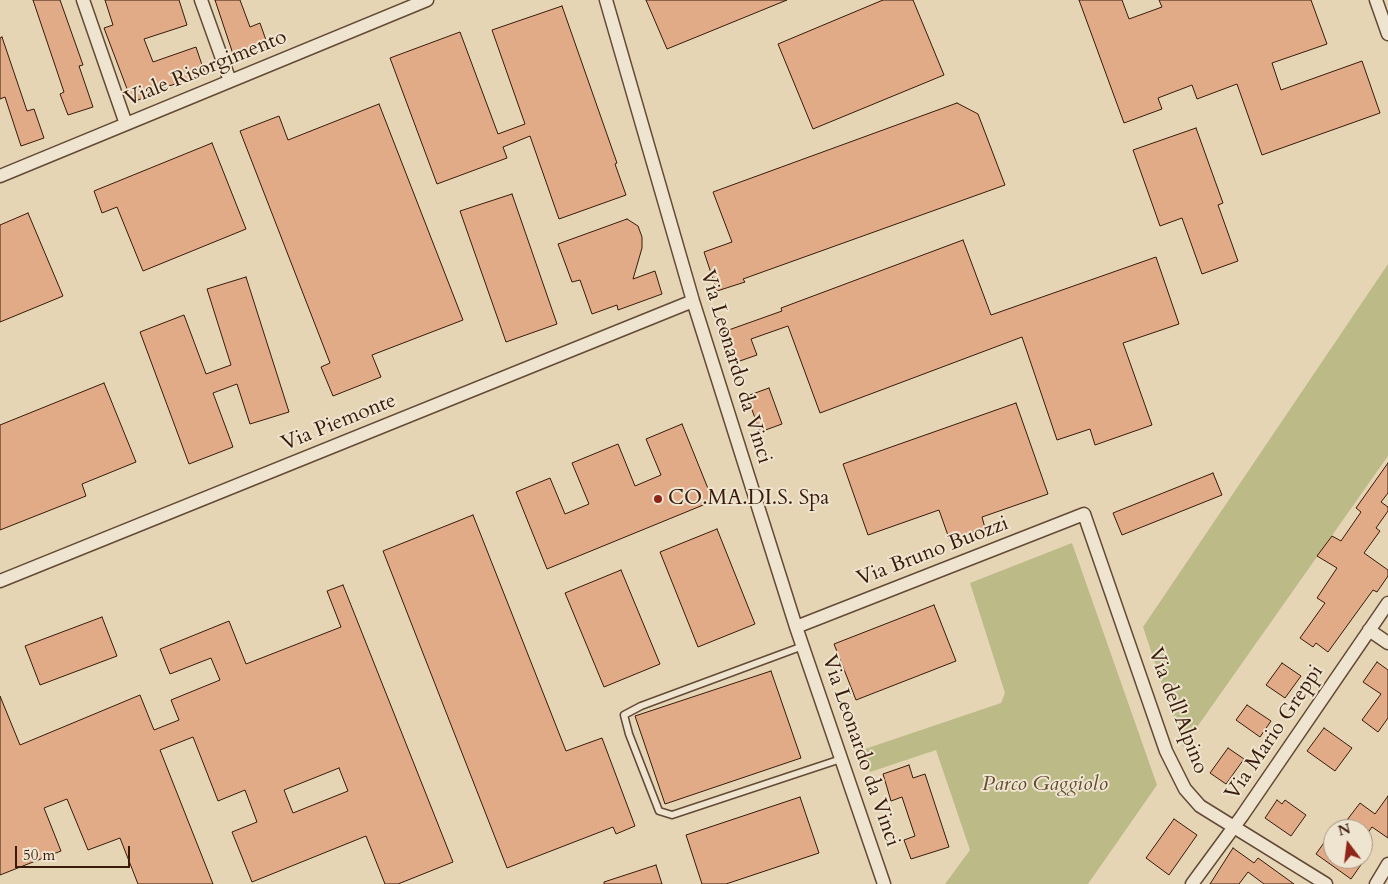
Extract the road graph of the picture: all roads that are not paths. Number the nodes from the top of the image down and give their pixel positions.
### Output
1 (83, 0) edge
2 (201, 0) edge
3 (606, 0) edge
4 (1376, 0) edge
5 (424, 1) edge
6 (1388, 34) edge
7 (230, 81) junction
8 (126, 124) junction
9 (1, 172) edge
10 (694, 301) junction
11 (1084, 514) joint
12 (0, 581) edge
13 (1388, 603) edge
14 (796, 627) junction
15 (1369, 630) junction
16 (1388, 643) edge
17 (803, 646) junction
18 (841, 759) junction
19 (1234, 827) junction
20 (1388, 864) edge
21 (884, 884) edge
22 (1192, 884) edge
23 (1326, 884) edge
24 (1376, 884) edge

1 - 8 street
2 - 7 street
3 - 10 street, Via Leonardo da Vinci
4 - 6 street
5 - 7 street, Viale Risorgimento
7 - 8 street, Viale Risorgimento
8 - 9 street, Viale Risorgimento
10 - 12 street, Via Piemonte
10 - 14 street, Via Leonardo da Vinci
11 - 14 street, Via Bruno Buozzi
11 - 19 street, Via dell'Alpino
13 - 15 street, Via Mario Greppi
14 - 17 street, Via Leonardo da Vinci
15 - 16 street
15 - 19 street, Via Mario Greppi
17 - 18 street, Via Leonardo da Vinci
17 - 18 lane
18 - 21 street, Via Leonardo da Vinci
19 - 22 street, Via Mario Greppi
19 - 23 street, Via dell'Alpino
20 - 24 street

